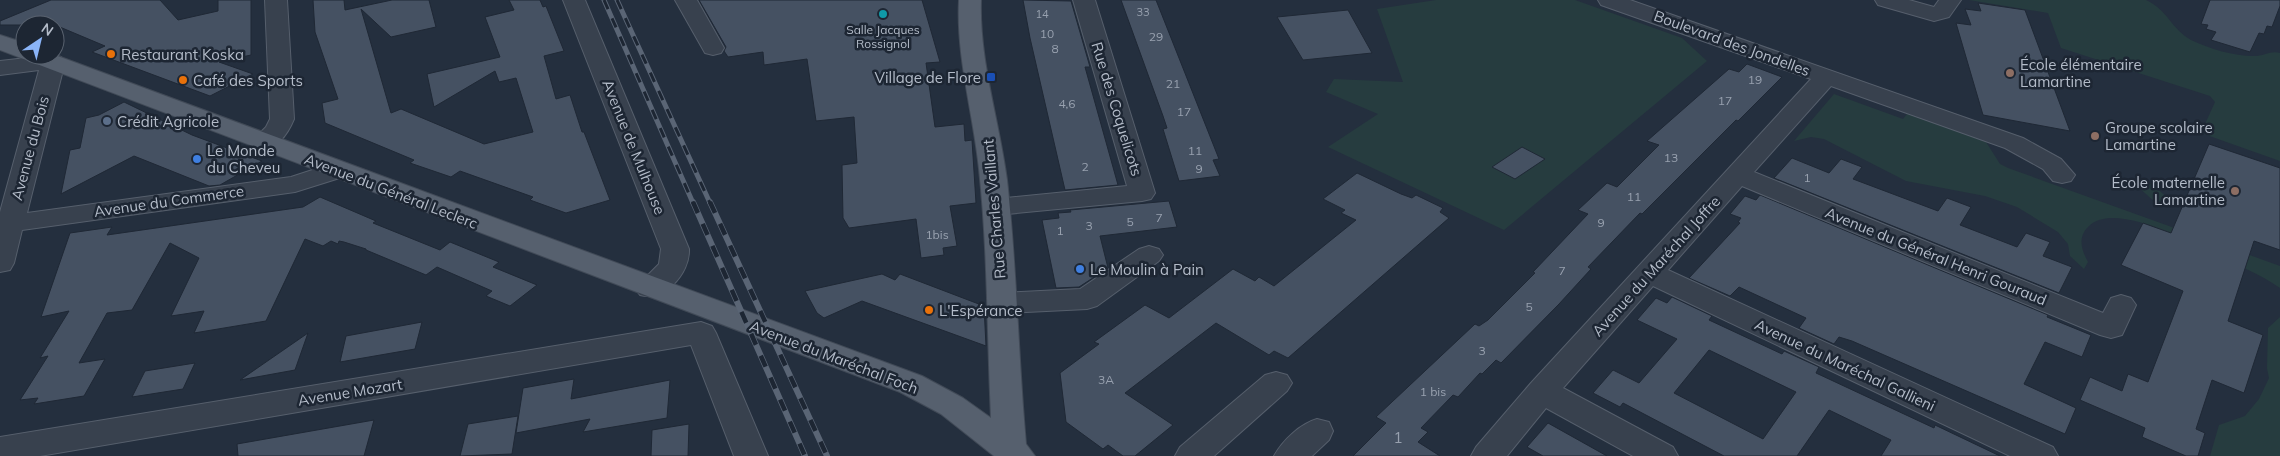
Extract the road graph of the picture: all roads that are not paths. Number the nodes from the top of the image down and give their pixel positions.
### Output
1 (276, 0) edge
2 (574, 0) edge
3 (686, 0) edge
4 (970, 0) edge
5 (1084, 0) edge
6 (1609, 0) edge
7 (1672, 0) edge
8 (1886, 0) edge
9 (1950, 0) edge
10 (1913, 5) edge
11 (1654, 16) junction
12 (0, 42) edge
13 (15, 47) edge
14 (713, 48) dead end
15 (15, 65) edge
16 (42, 65) edge
17 (62, 65) edge
18 (0, 68) edge
19 (1826, 77) junction
20 (264, 142) junction
21 (337, 170) junction
22 (1738, 175) junction
23 (2062, 175) dead end
24 (996, 207) junction
25 (5, 224) edge
26 (1149, 255) dead end
27 (0, 263) edge
28 (1650, 273) junction
29 (650, 288) junction
30 (1003, 303) junction
31 (2121, 305) dead end
32 (711, 324) junction
33 (1276, 383) dead end
34 (1542, 391) junction
35 (1316, 431) dead end
36 (0, 450) edge
37 (1014, 453) edge
38 (751, 456) edge
39 (1192, 456) edge
40 (1291, 456) edge
41 (1488, 456) edge
42 (1661, 456) edge
43 (2041, 456) edge

1 - 20 street
2 - 29 street, Avenue de Mulhouse
3 - 14 street
4 - 24 main road, Rue Charles Vaillant
5 - 24 street, Rue des Coquelicots
6 - 11 street, Boulevard des Jondelles
7 - 11 street
8 - 10 street
9 - 10 street
11 - 19 street, Boulevard des Jondelles
12 - 13 main road
15 - 18 street
16 - 25 street, Avenue du Bois
17 - 20 main road, Avenue du Général Leclerc
19 - 22 street, Avenue du Maréchal Joffre
19 - 23 street, Boulevard des Jondelles
20 - 21 main road, Avenue du Général Leclerc
21 - 25 street, Avenue du Commerce
21 - 29 main road, Avenue du Général Leclerc
22 - 28 street, Avenue du Maréchal Joffre
22 - 31 street, Avenue du Général Henri Gouraud
24 - 30 main road, Rue Charles Vaillant
25 - 27 street, Avenue du Bois
26 - 30 street
28 - 34 street, Avenue du Maréchal Joffre
28 - 43 street, Avenue du Maréchal Gallieni
29 - 32 main road, Avenue du Général Leclerc
30 - 37 main road, Rue Charles Vaillant
32 - 36 street, Avenue Mozart
32 - 37 main road, Avenue du Maréchal Foch
32 - 38 street
33 - 39 street
34 - 41 street, Avenue du Maréchal Joffre
34 - 42 street
35 - 40 street

